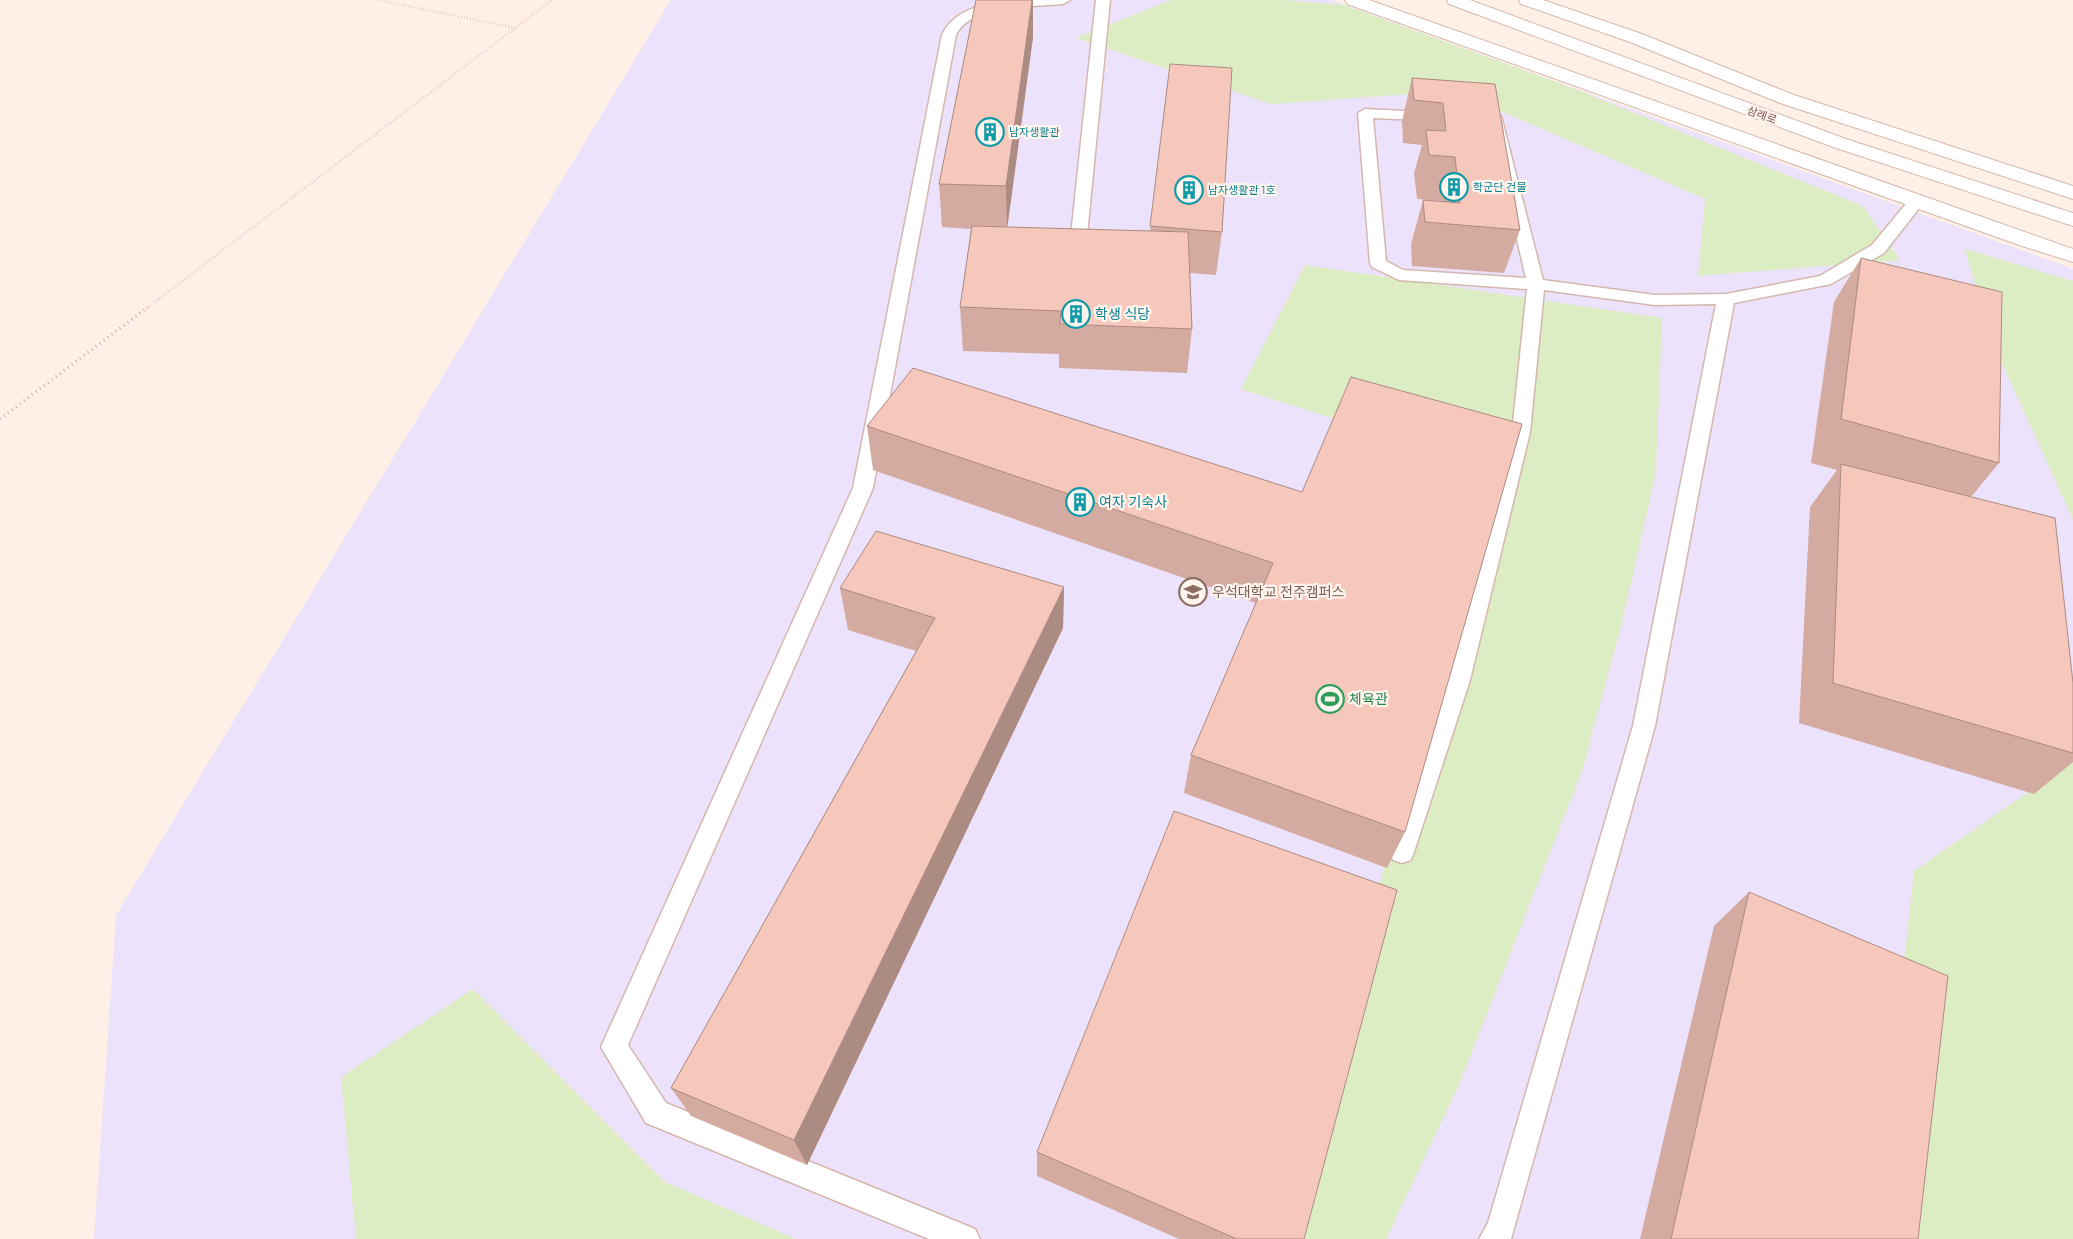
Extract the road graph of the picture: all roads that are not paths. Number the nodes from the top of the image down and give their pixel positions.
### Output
1 (1063, 0) edge
2 (1103, 0) edge
3 (1353, 0) edge
4 (1455, 0) edge
5 (1527, 0) edge
6 (2073, 193) edge
7 (1916, 202) junction
8 (2073, 220) edge
9 (1078, 245) edge
10 (2073, 256) edge
11 (1536, 284) junction
12 (1726, 299) junction
13 (1402, 852) edge
14 (964, 1239) edge
15 (1494, 1239) edge

1 - 14 lane
2 - 9 lane
3 - 7 street
4 - 8 street, 삼례로
5 - 6 street, 삼례로
7 - 10 street
7 - 12 lane
11 - 11 lane
11 - 12 lane
11 - 13 lane
12 - 15 lane

